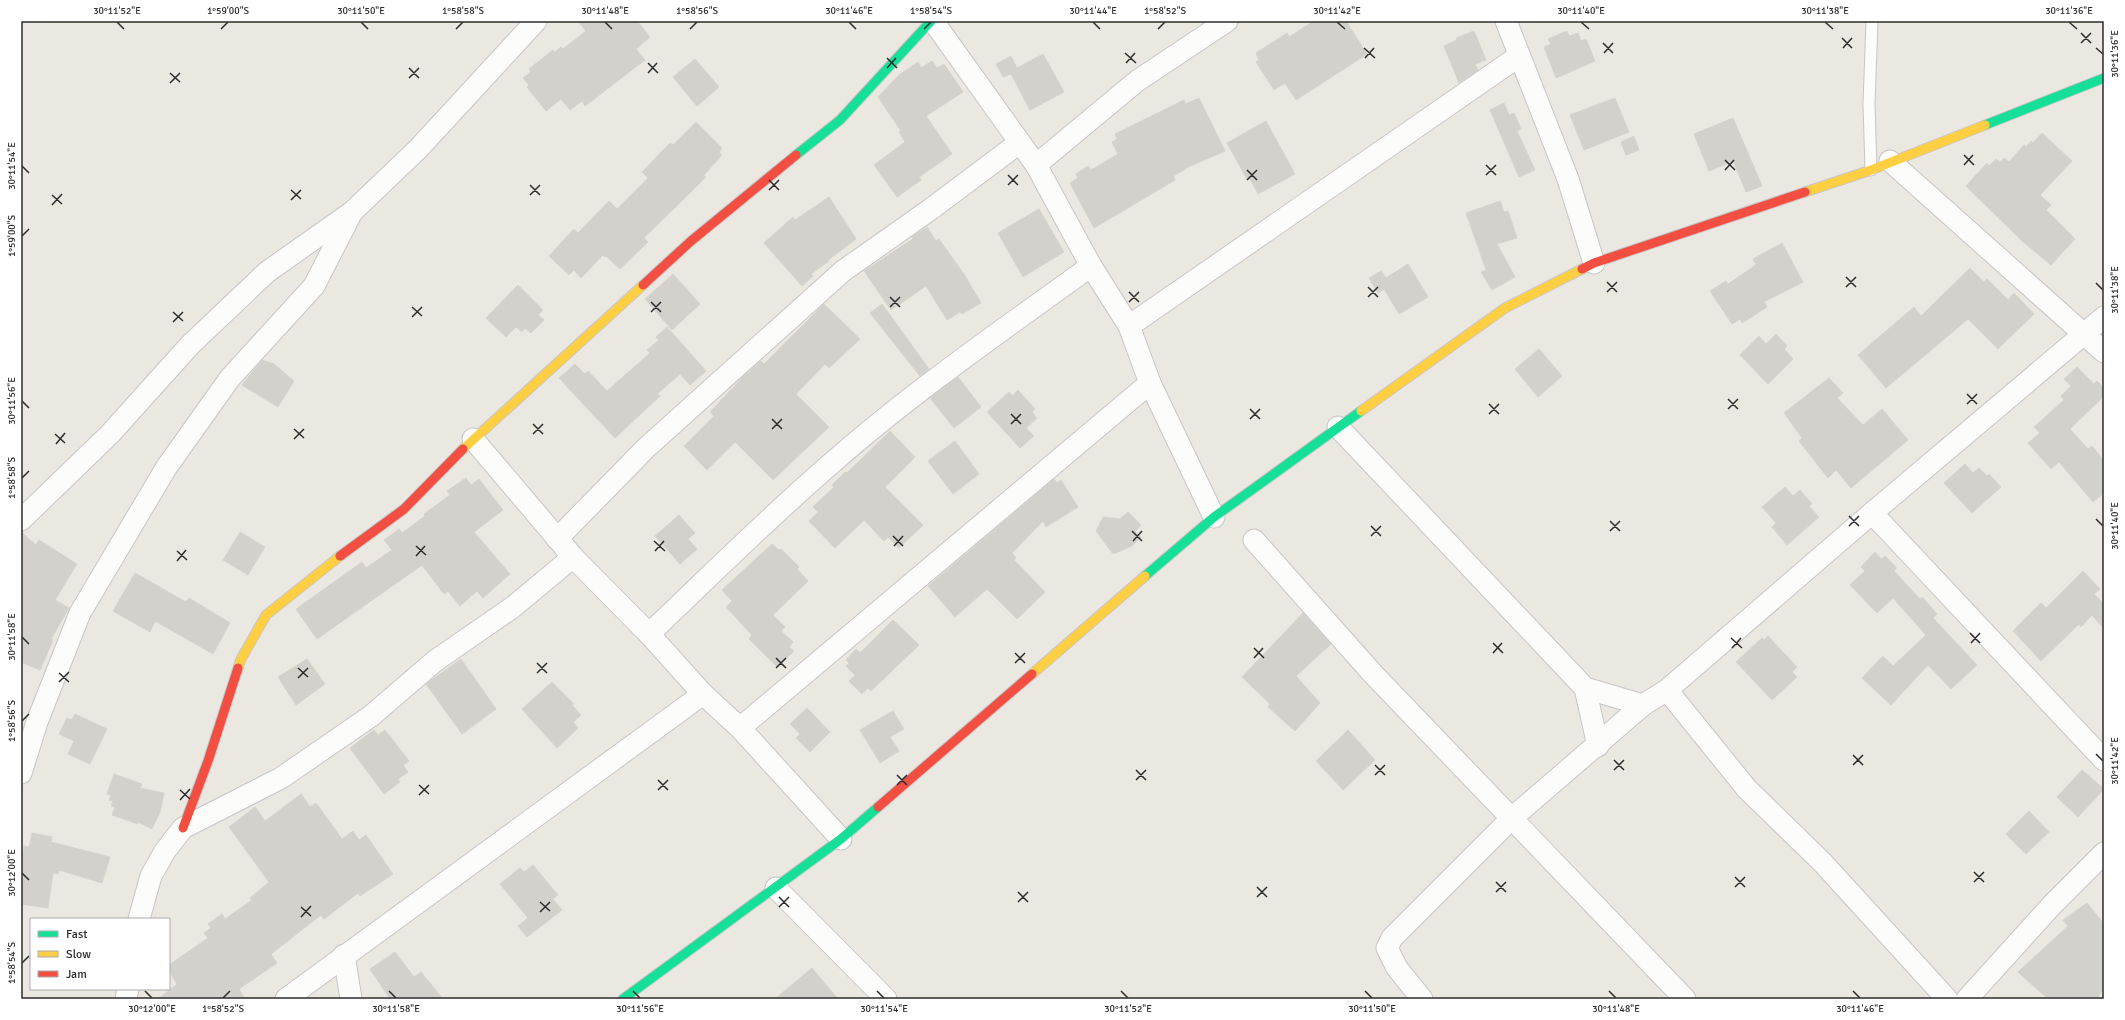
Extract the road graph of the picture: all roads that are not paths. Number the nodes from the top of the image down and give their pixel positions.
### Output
1 (536, 21) edge
2 (932, 21) edge
3 (1227, 21) edge
4 (1506, 21) edge
5 (1872, 21) edge
6 (1519, 56) junction
7 (2104, 78) edge
8 (1018, 143) junction
9 (1890, 162) junction
10 (1036, 165) junction
11 (1871, 170) junction
12 (352, 212) junction
13 (1594, 264) junction
14 (1091, 266) junction
15 (2104, 317) edge
16 (1129, 326) junction
17 (2086, 334) junction
18 (2104, 352) edge
19 (1150, 383) junction
20 (1338, 427) junction
21 (473, 440) junction
22 (1872, 513) junction
23 (1214, 517) junction
24 (21, 520) edge
25 (557, 540) junction
26 (1254, 540) dead end
27 (573, 557) junction
28 (649, 634) junction
29 (1585, 688) junction
30 (1667, 690) junction
31 (703, 694) junction
32 (1643, 706) junction
33 (740, 728) junction
34 (1598, 746) junction
35 (2104, 760) edge
36 (21, 773) edge
37 (1512, 818) junction
38 (183, 828) junction
39 (841, 839) junction
40 (2104, 853) edge
41 (776, 888) junction
42 (139, 918) edge
43 (344, 955) junction
44 (286, 999) edge
45 (351, 999) edge
46 (623, 999) edge
47 (886, 999) edge
48 (1422, 999) edge
49 (1685, 999) edge
50 (1947, 999) edge
51 (1967, 999) edge

1 - 12 street
2 - 8 street
2 - 21 street
3 - 10 street
4 - 6 street
5 - 11 lane
6 - 13 street
6 - 16 street
7 - 9 street
8 - 10 street
8 - 25 street
9 - 11 street
9 - 17 street
10 - 14 street
11 - 13 street
12 - 24 street
12 - 36 street
13 - 20 street
14 - 16 street
14 - 28 street
15 - 17 street
16 - 19 street
17 - 18 street
17 - 22 street
19 - 23 street
19 - 33 street
20 - 23 street
20 - 29 street
21 - 25 street
21 - 38 street
22 - 30 street
22 - 35 street
23 - 39 street
25 - 27 street
26 - 37 street
27 - 28 street
27 - 38 street
28 - 31 street
29 - 32 street
29 - 34 street
30 - 32 street
30 - 50 street
31 - 33 street
31 - 43 street
32 - 34 street
33 - 39 street
34 - 37 street
37 - 48 street
37 - 49 street
38 - 42 street
39 - 41 street
40 - 51 street
41 - 46 street
41 - 47 street
43 - 44 street
43 - 45 street

